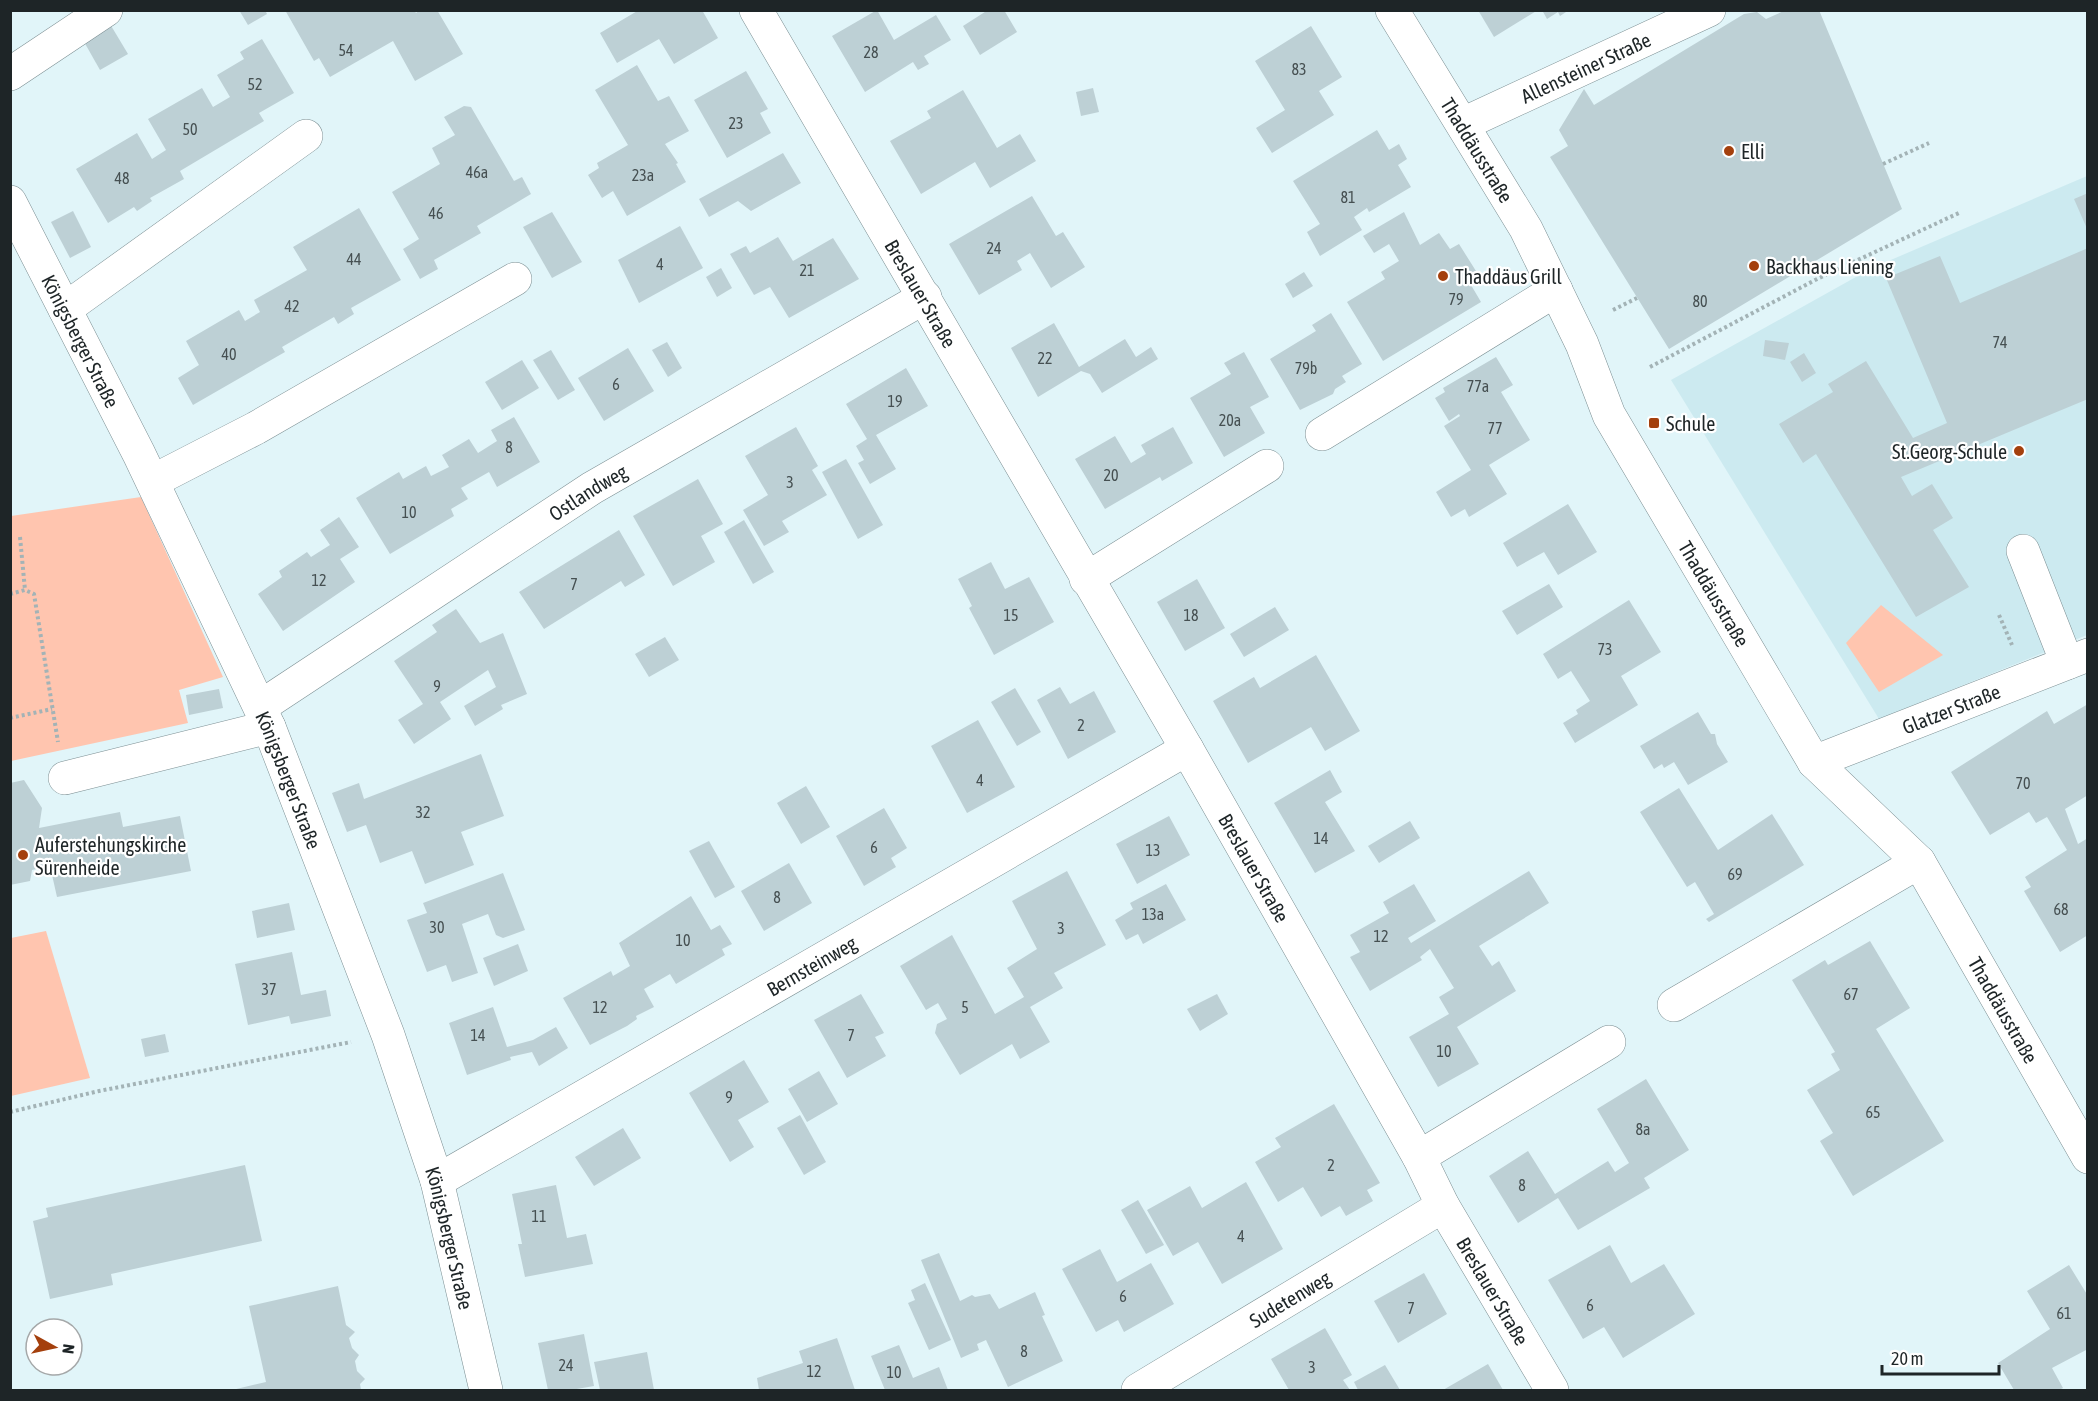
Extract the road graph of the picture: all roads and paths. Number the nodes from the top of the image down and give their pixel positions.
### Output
1 (106, 10) edge
2 (756, 10) edge
3 (1392, 10) edge
4 (1709, 10) edge
5 (10, 74) edge
6 (1463, 124) junction
7 (306, 136) dead end
8 (1929, 143) dead end
9 (1883, 164) dead end
10 (10, 202) edge
11 (1961, 212) dead end
12 (515, 279) dead end
13 (1556, 290) junction
14 (925, 297) junction
15 (1637, 298) dead end
16 (65, 309) junction
17 (1614, 310) dead end
18 (1650, 368) dead end
19 (1322, 434) dead end
20 (1267, 466) dead end
21 (153, 481) junction
22 (20, 537) dead end
23 (2023, 550) dead end
24 (1086, 579) junction
25 (25, 590) junction
26 (10, 594) edge
27 (2077, 659) edge
28 (52, 709) junction
29 (264, 717) junction
30 (10, 718) edge
31 (1187, 749) junction
32 (1814, 762) junction
33 (65, 778) joint
34 (1919, 862) junction
35 (1674, 1005) dead end
36 (388, 1035) junction
37 (1609, 1042) dead end
38 (10, 1112) edge
39 (2088, 1157) edge
40 (1419, 1158) junction
41 (437, 1181) junction
42 (1443, 1206) junction
43 (486, 1390) edge
44 (1138, 1390) edge
45 (1552, 1390) edge

1 - 5 street
2 - 14 street, Breslauer Straße
3 - 6 street, Thaddäusstraße
4 - 6 street, Allensteiner Straße
6 - 13 street, Thaddäusstraße
7 - 16 street
8 - 9 path
10 - 16 street, Königsberger Straße
11 - 18 path
12 - 21 street
13 - 19 street
13 - 32 street, Thaddäusstraße
14 - 24 street, Breslauer Straße
14 - 29 street, Ostlandweg
15 - 17 path
16 - 21 street, Königsberger Straße
20 - 24 street
21 - 29 street, Königsberger Straße
22 - 25 path
23 - 27 street
24 - 31 street, Breslauer Straße
25 - 26 path
25 - 28 path
27 - 32 street, Glatzer Straße
28 - 30 path
28 - 33 path
29 - 33 street, Ostlandweg
29 - 36 street, Königsberger Straße
31 - 40 street, Breslauer Straße
31 - 41 street, Bernsteinweg
32 - 34 street, Thaddäusstraße
34 - 35 street
34 - 39 street, Thaddäusstraße
36 - 38 path
36 - 41 street, Königsberger Straße
37 - 40 street
40 - 42 street, Breslauer Straße
41 - 43 street, Königsberger Straße
42 - 44 street, Sudetenweg
42 - 45 street, Breslauer Straße

